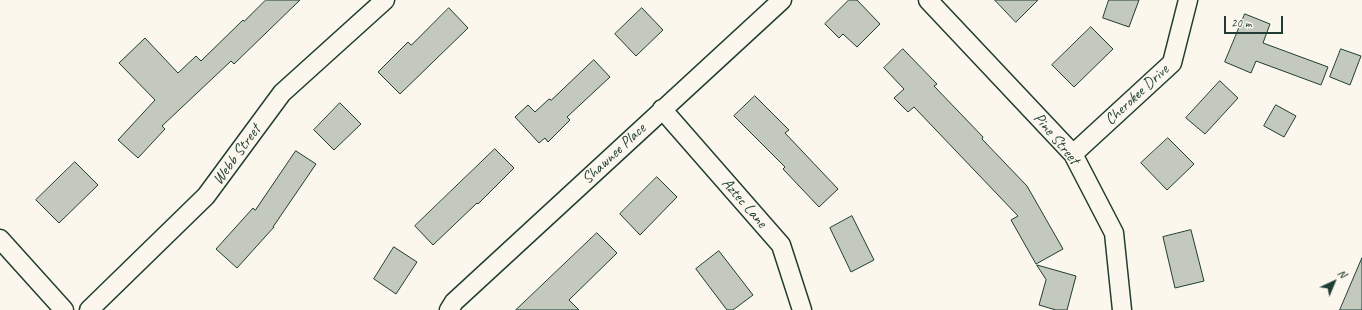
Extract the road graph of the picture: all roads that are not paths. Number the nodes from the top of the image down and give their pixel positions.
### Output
1 (385, 0) edge
2 (782, 0) edge
3 (928, 0) edge
4 (1188, 0) edge
5 (662, 109) junction
6 (1073, 154) junction
7 (0, 239) edge
8 (64, 310) edge
9 (89, 310) edge
10 (449, 310) edge
11 (802, 310) edge
12 (1122, 310) edge

1 - 9 street, Webb Street
2 - 5 street, Shawnee Place
3 - 6 street, Pine Street
4 - 6 street, Cherokee Drive
5 - 10 street, Shawnee Place
5 - 11 street, Aztec Lane
6 - 12 street, Pine Street
7 - 8 street

